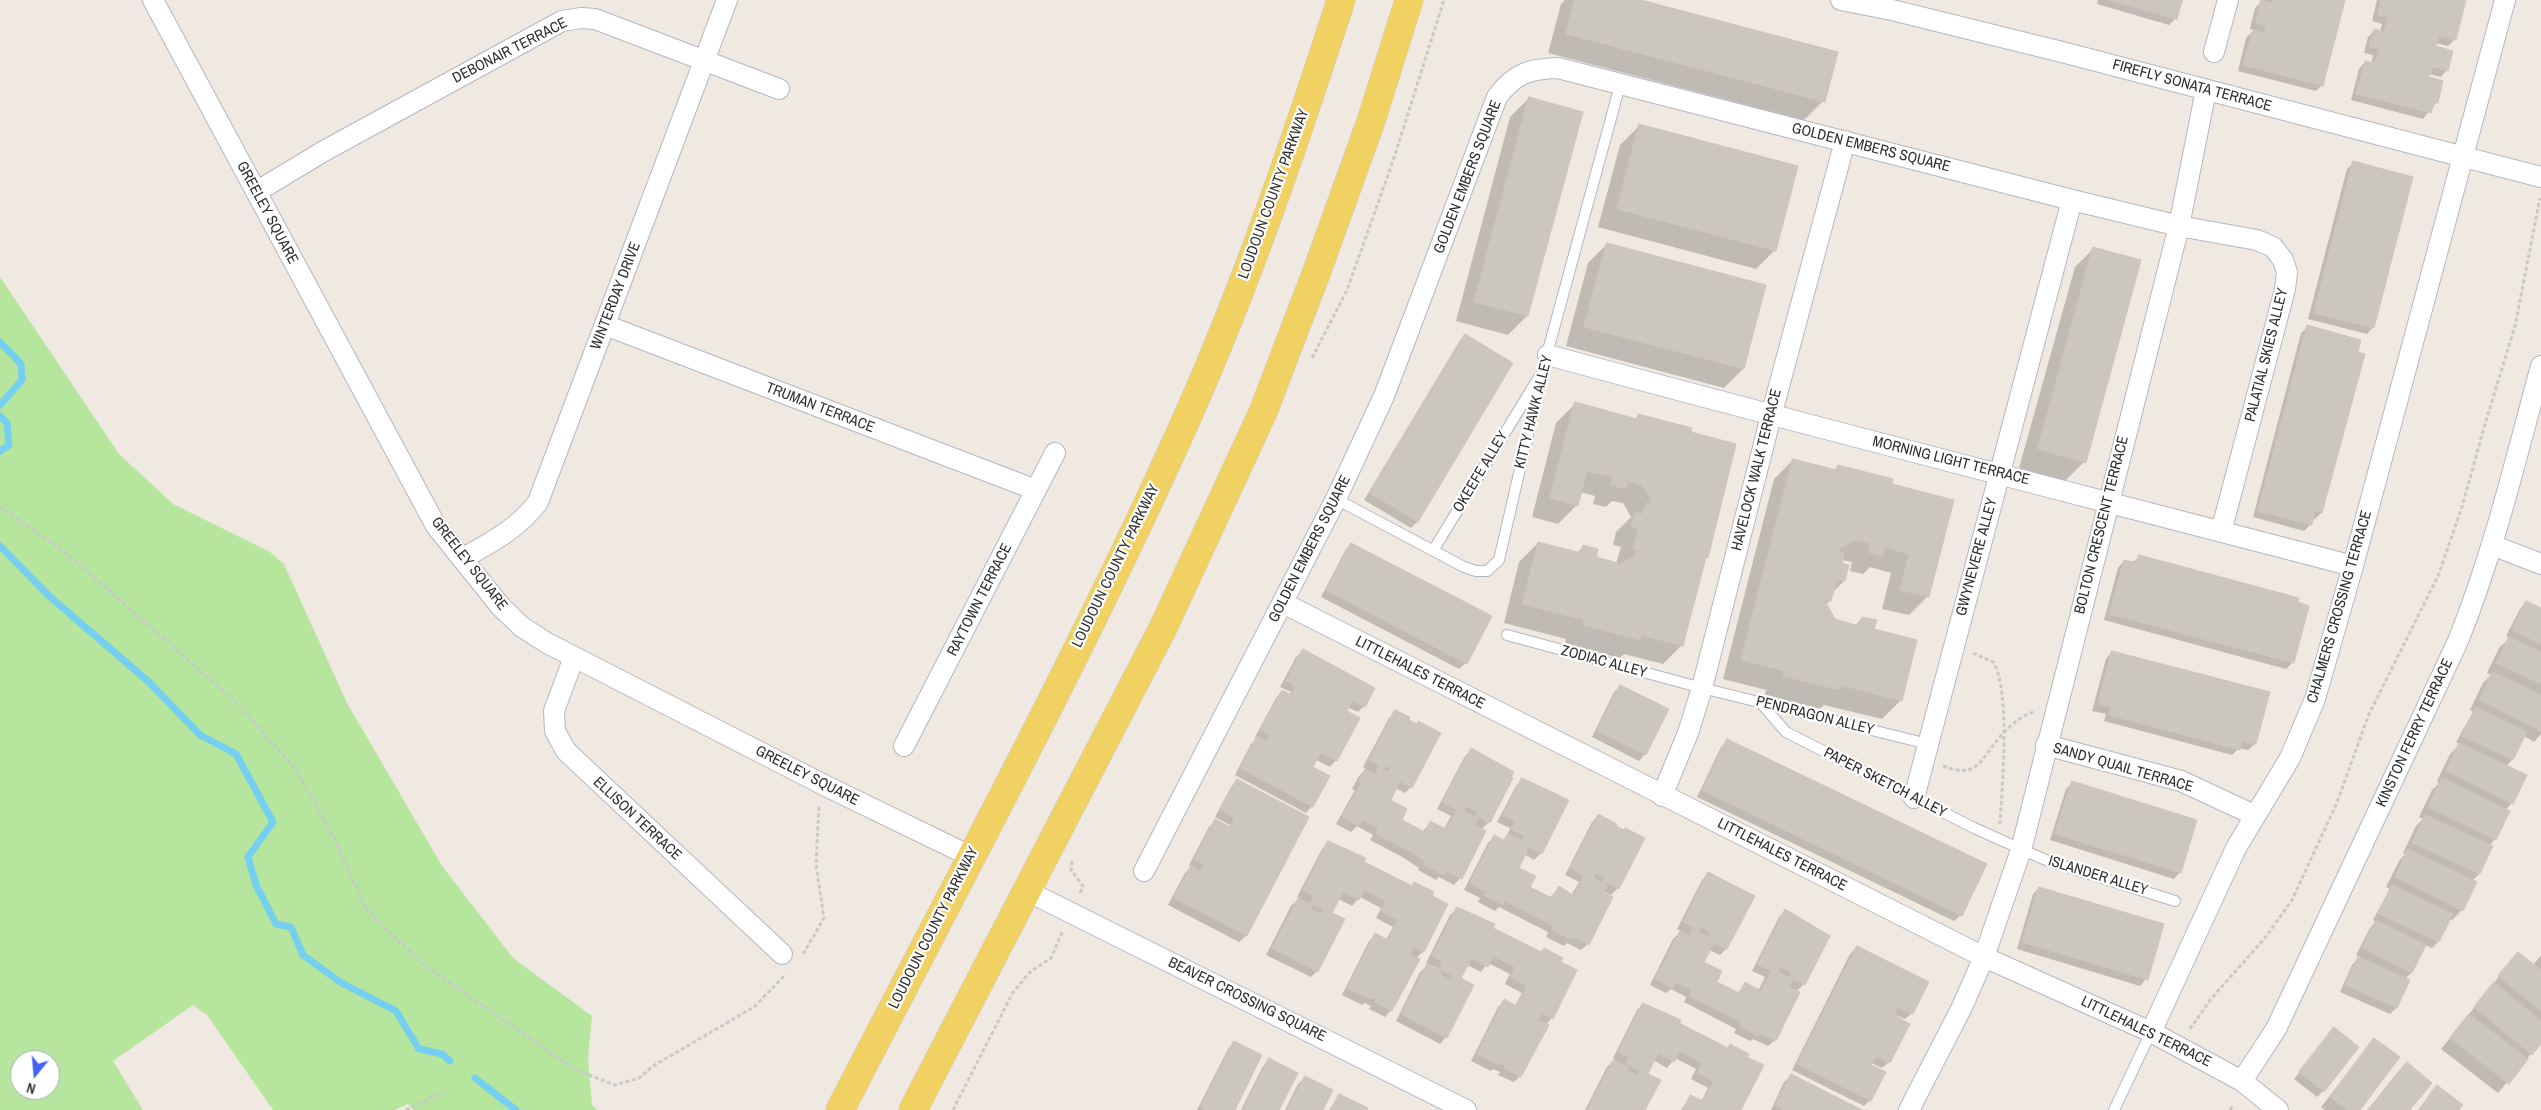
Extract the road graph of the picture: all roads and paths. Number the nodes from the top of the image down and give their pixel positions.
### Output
1 (153, 0) edge
2 (727, 0) edge
3 (1341, 0) edge
4 (1410, 0) edge
5 (1841, 0) edge
6 (2228, 0) edge
7 (2504, 0) edge
8 (1893, 5) edge
9 (2214, 52) dead end
10 (704, 61) junction
11 (1620, 85) junction
12 (780, 89) dead end
13 (2206, 90) junction
14 (1845, 141) junction
15 (2462, 156) junction
16 (2541, 177) edge
17 (256, 192) junction
18 (2541, 194) edge
19 (2072, 200) junction
20 (2178, 226) junction
21 (605, 325) junction
22 (1546, 362) junction
23 (2541, 366) edge
24 (1771, 416) junction
25 (1055, 453) dead end
26 (1999, 472) junction
27 (1036, 490) junction
28 (1336, 499) junction
29 (2108, 502) junction
30 (0, 507) edge
31 (2221, 532) junction
32 (2492, 545) junction
33 (1434, 549) junction
34 (462, 559) junction
35 (2541, 564) edge
36 (2353, 566) junction
37 (1283, 603) junction
38 (1507, 635) dead end
39 (1953, 649) junction
40 (574, 657) junction
41 (1702, 688) junction
42 (1760, 702) junction
43 (2054, 717) junction
44 (2004, 734) junction
45 (1928, 744) junction
46 (904, 746) dead end
47 (2046, 746) junction
48 (1936, 764) dead end
49 (826, 786) junction
50 (1662, 796) junction
51 (1914, 798) junction
52 (2254, 815) junction
53 (2000, 827) dead end
54 (2021, 850) junction
55 (970, 856) junction
56 (1144, 870) dead end
57 (1027, 891) junction
58 (2175, 901) dead end
59 (1984, 957) junction
60 (791, 961) junction
61 (2151, 1032) junction
62 (2188, 1032) dead end
63 (2242, 1081) junction
64 (444, 1091) dead end
65 (2232, 1105) dead end
66 (406, 1110) edge
67 (840, 1110) edge
68 (913, 1110) edge
69 (1466, 1110) edge
70 (1909, 1110) edge
71 (2114, 1110) edge
72 (2230, 1110) edge
73 (2278, 1110) edge

1 - 17 street, GREELEY SQUARE
2 - 10 street, WINTERDAY DRIVE
3 - 55 main road, LOUDOUN COUNTY PARKWAY
4 - 57 main road
5 - 8 street, FIREFLY SONATA TERRACE
6 - 9 street
7 - 15 street, CHALMERS CROSSING TERRACE
8 - 13 street, FIREFLY SONATA TERRACE
10 - 12 street, DEBONAIR TERRACE
10 - 17 street, DEBONAIR TERRACE
10 - 21 street, WINTERDAY DRIVE
11 - 14 street, GOLDEN EMBERS SQUARE
11 - 22 lane, KITTY HAWK ALLEY
11 - 28 street, GOLDEN EMBERS SQUARE
13 - 15 street, FIREFLY SONATA TERRACE
13 - 20 street, BOLTON CRESCENT TERRACE
14 - 19 street, GOLDEN EMBERS SQUARE
14 - 24 street, HAVELOCK WALK TERRACE
15 - 16 street, FIREFLY SONATA TERRACE
15 - 36 street, CHALMERS CROSSING TERRACE
17 - 34 street, GREELEY SQUARE
18 - 62 path
19 - 20 street, GOLDEN EMBERS SQUARE
19 - 26 street, GWYNEVERE ALLEY
20 - 29 street, BOLTON CRESCENT TERRACE
20 - 31 street, PALATIAL SKIES ALLEY
21 - 27 street, TRUMAN TERRACE
21 - 34 street, WINTERDAY DRIVE
22 - 24 street, MORNING LIGHT TERRACE
22 - 33 lane, OKEEFE ALLEY
22 - 33 lane, KITTY HAWK ALLEY
23 - 32 street, KINSTON FERRY TERRACE
24 - 26 street, MORNING LIGHT TERRACE
24 - 41 street, HAVELOCK WALK TERRACE
25 - 27 street, RAYTOWN TERRACE
26 - 29 street, MORNING LIGHT TERRACE
26 - 39 street, GWYNEVERE ALLEY
27 - 46 street, RAYTOWN TERRACE
28 - 33 lane, KITTY HAWK ALLEY
28 - 37 street, GOLDEN EMBERS SQUARE
29 - 31 street, MORNING LIGHT TERRACE
29 - 43 street, BOLTON CRESCENT TERRACE
30 - 60 path
31 - 36 street, MORNING LIGHT TERRACE
32 - 35 street
32 - 63 street, KINSTON FERRY TERRACE
34 - 40 street, GREELEY SQUARE
36 - 52 street, CHALMERS CROSSING TERRACE
37 - 50 street, LITTLEHALES TERRACE
37 - 56 street, GOLDEN EMBERS SQUARE
38 - 41 lane, ZODIAC ALLEY
39 - 44 path
39 - 45 street, GWYNEVERE ALLEY
40 - 49 street, GREELEY SQUARE
40 - 60 street, ELLISON TERRACE
41 - 42 lane, PENDRAGON ALLEY
41 - 50 street, HAVELOCK WALK TERRACE
42 - 45 lane, PENDRAGON ALLEY
42 - 51 lane, PAPER SKETCH ALLEY
43 - 44 path
43 - 47 street, BOLTON CRESCENT TERRACE
44 - 48 path
44 - 53 path
45 - 51 street, GWYNEVERE ALLEY
47 - 52 street, SANDY QUAIL TERRACE
47 - 54 street, BOLTON CRESCENT TERRACE
49 - 55 street, GREELEY SQUARE
49 - 60 path
50 - 59 street, LITTLEHALES TERRACE
51 - 54 lane, PAPER SKETCH ALLEY
52 - 61 street, CHALMERS CROSSING TERRACE
54 - 58 lane, ISLANDER ALLEY
54 - 59 street, BOLTON CRESCENT TERRACE
55 - 67 main road, LOUDOUN COUNTY PARKWAY
57 - 68 main road
57 - 69 street, BEAVER CROSSING SQUARE
59 - 61 street, LITTLEHALES TERRACE
59 - 70 street
61 - 63 street, LITTLEHALES TERRACE
61 - 71 lane
63 - 73 street, LITTLEHALES TERRACE
64 - 66 path
65 - 72 path

